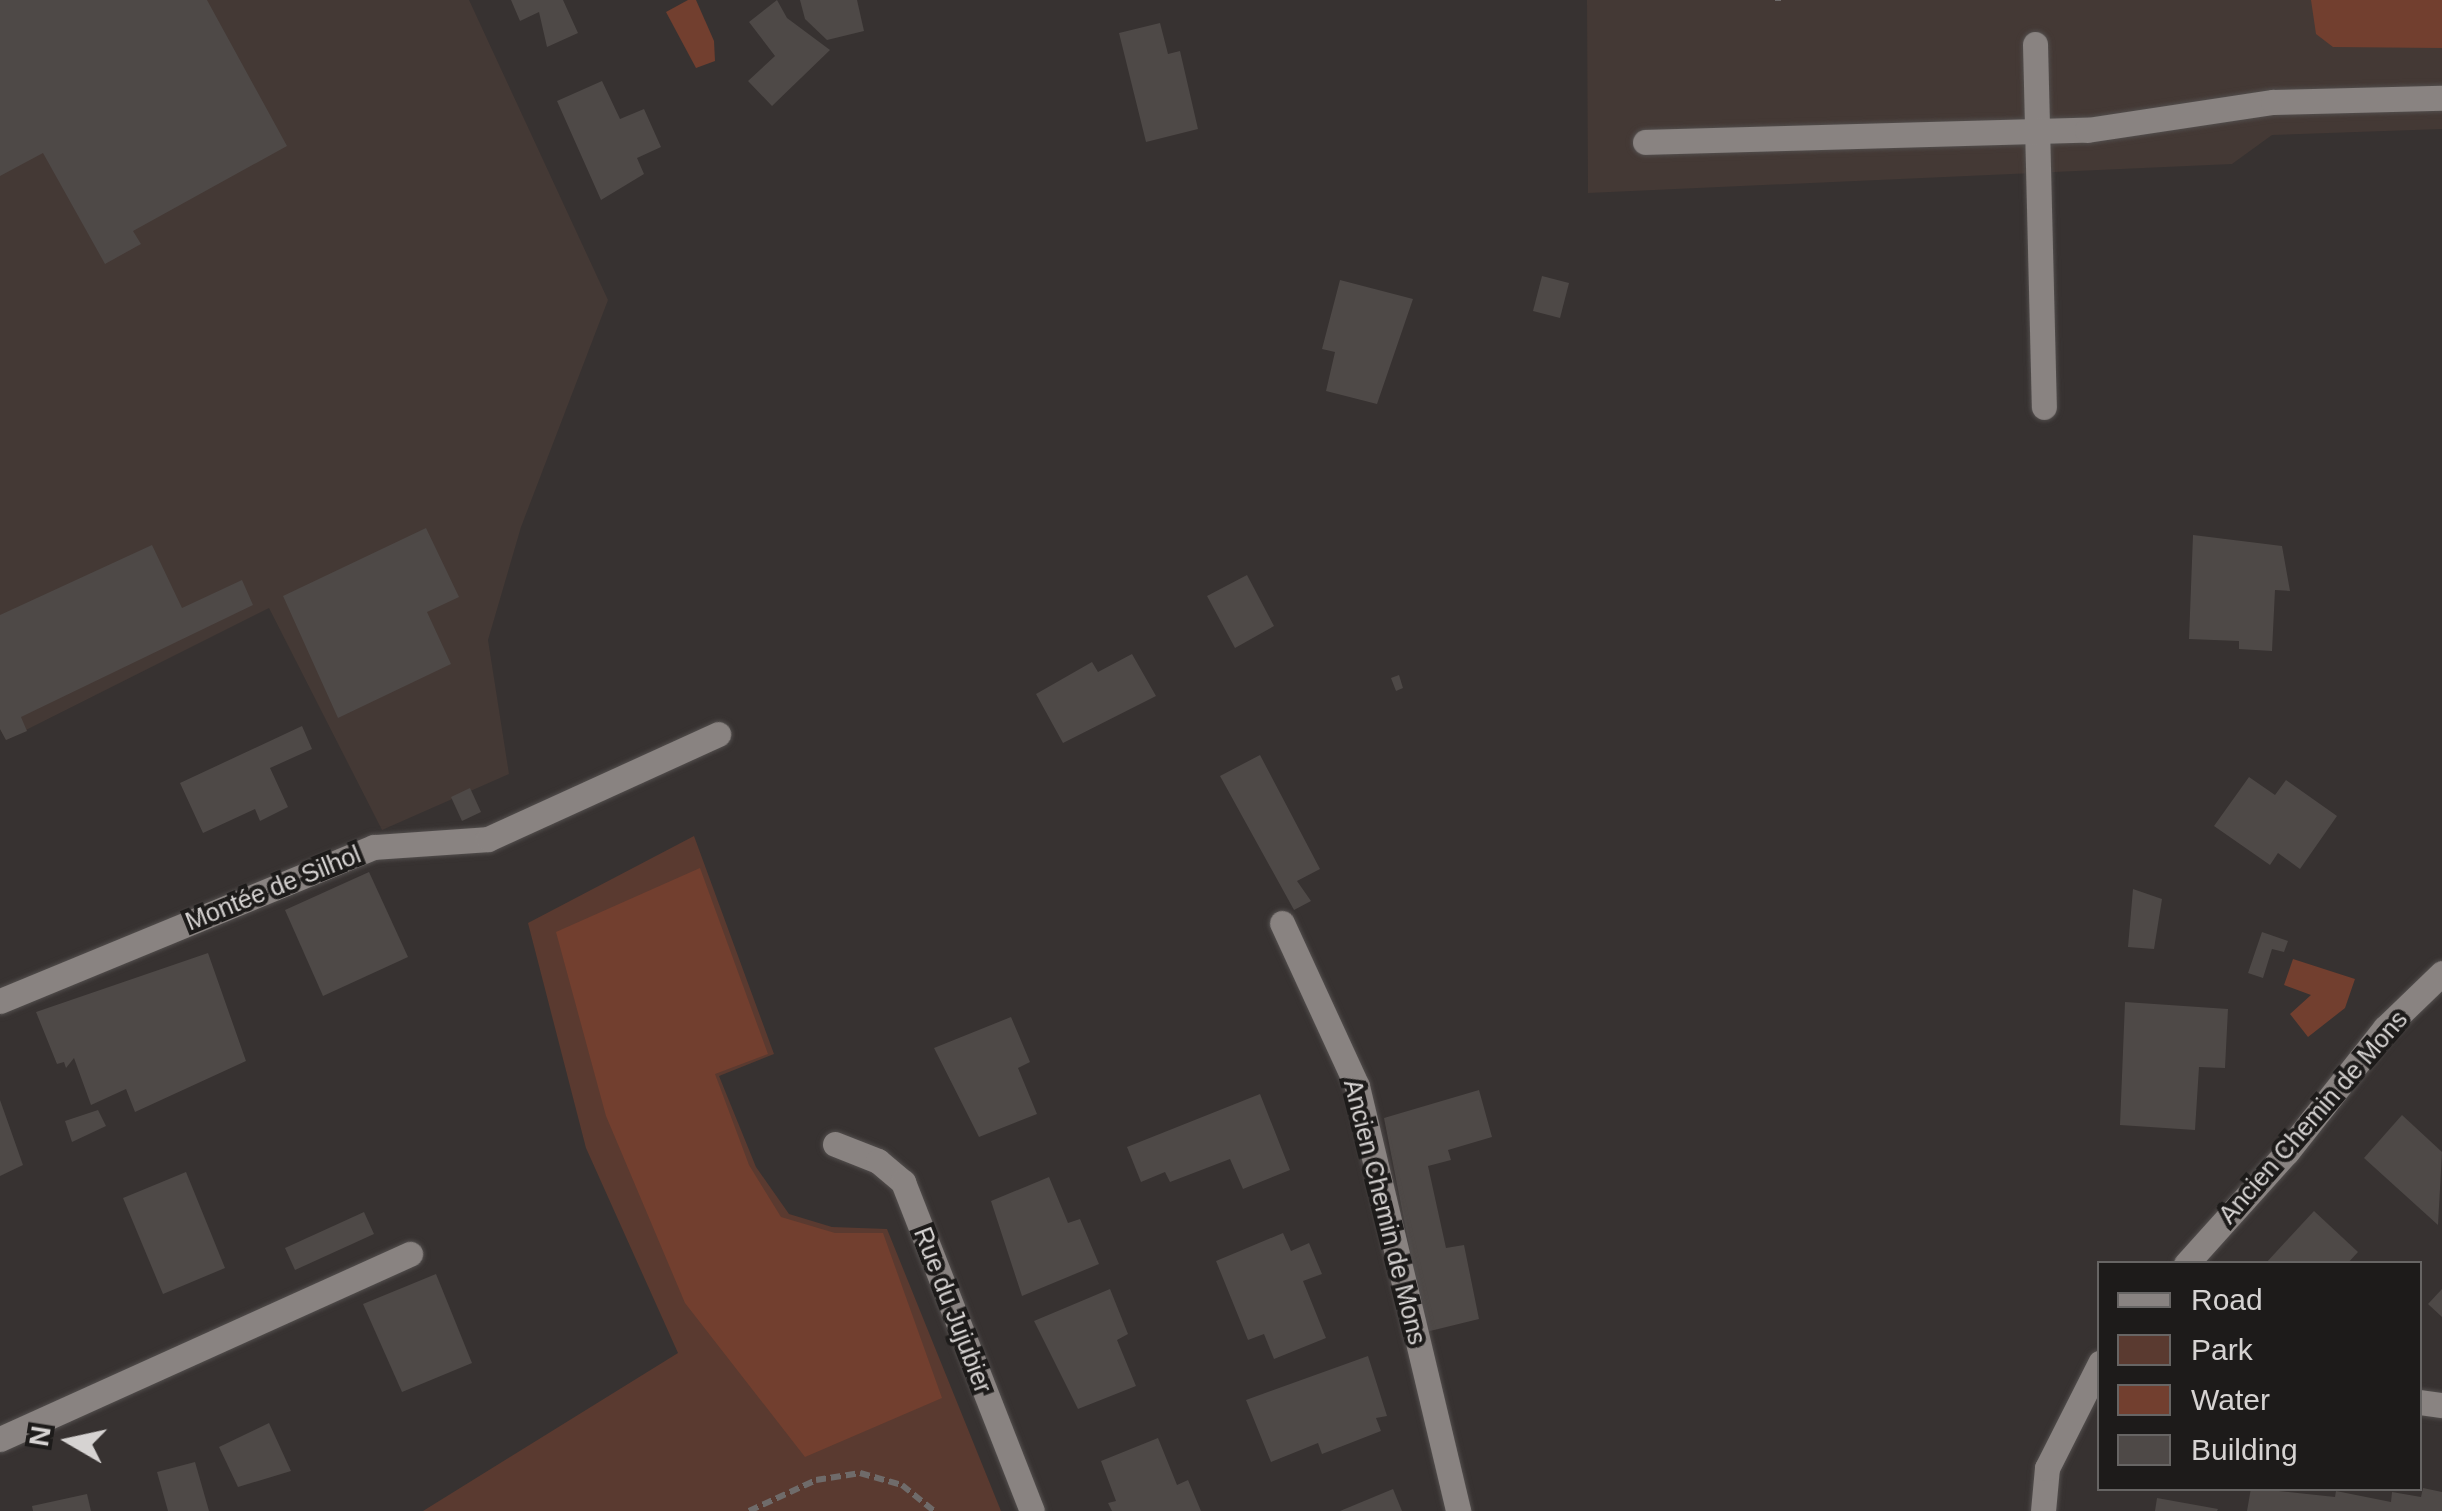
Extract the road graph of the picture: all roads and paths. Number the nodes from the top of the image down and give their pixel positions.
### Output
1 (2035, 44) dead end
2 (2442, 98) edge
3 (2038, 132) junction
4 (1645, 142) dead end
5 (2044, 407) dead end
6 (718, 734) dead end
7 (1282, 924) dead end
8 (2442, 973) edge
9 (0, 1001) edge
10 (835, 1144) dead end
11 (410, 1254) dead end
12 (2189, 1261) edge
13 (2097, 1369) edge
14 (0, 1439) edge
15 (748, 1511) edge
16 (934, 1511) edge
17 (1032, 1511) edge
18 (1458, 1511) edge
19 (2044, 1511) edge

1 - 3 street
2 - 3 street
3 - 4 street
3 - 5 street
6 - 9 street, Montée de Silhol
7 - 18 street, Ancien Chemin de Mons
8 - 12 street, Ancien Chemin de Mons
10 - 17 street, Rue du Jujubier
11 - 14 street
13 - 19 street
15 - 16 path

